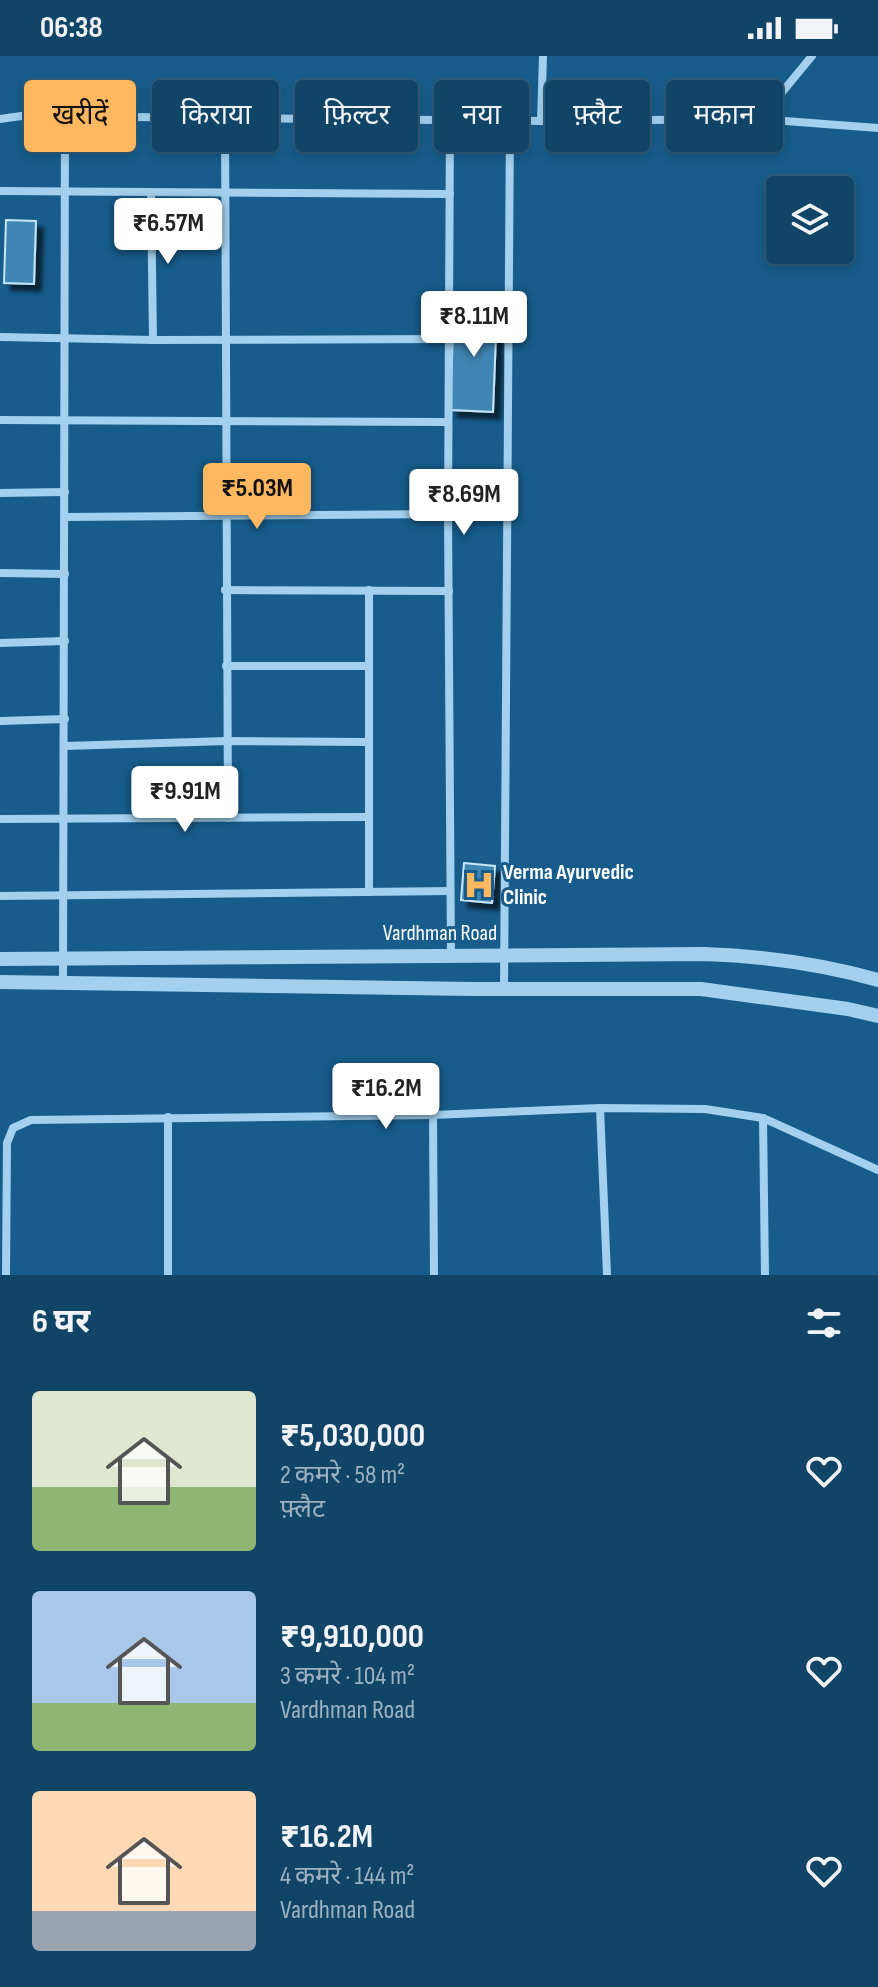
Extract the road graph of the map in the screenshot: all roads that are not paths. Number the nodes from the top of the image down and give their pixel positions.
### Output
1 (543, 56) edge
2 (812, 56) edge
3 (783, 91) edge
4 (24, 116) edge
5 (279, 118) edge
6 (0, 119) edge
7 (434, 120) edge
8 (666, 120) edge
9 (529, 121) edge
10 (541, 121) junction
11 (783, 121) edge
12 (878, 128) edge
13 (65, 152) edge
14 (225, 152) edge
15 (450, 152) edge
16 (510, 152) edge
17 (0, 191) edge
18 (65, 191) junction
19 (151, 193) junction
20 (225, 194) junction
21 (450, 194) junction
22 (0, 337) edge
23 (65, 338) junction
24 (225, 339) junction
25 (449, 339) junction
26 (153, 340) junction
27 (0, 420) edge
28 (64, 420) junction
29 (225, 420) junction
30 (448, 422) junction
31 (65, 492) junction
32 (0, 493) edge
33 (448, 514) junction
34 (225, 516) junction
35 (65, 517) junction
36 (0, 573) edge
37 (65, 574) junction
38 (225, 590) junction
39 (369, 590) junction
40 (449, 591) junction
41 (65, 641) junction
42 (0, 643) edge
43 (226, 666) junction
44 (368, 666) junction
45 (65, 719) junction
46 (0, 721) edge
47 (227, 741) junction
48 (368, 742) junction
49 (65, 746) junction
50 (369, 817) junction
51 (65, 818) junction
52 (228, 818) junction
53 (0, 819) edge
54 (450, 891) junction
55 (369, 892) junction
56 (65, 895) junction
57 (0, 896) edge
58 (451, 955) junction
59 (506, 955) junction
60 (0, 959) edge
61 (64, 959) junction
62 (878, 980) edge
63 (0, 982) edge
64 (63, 984) junction
65 (504, 989) junction
66 (878, 1016) edge
67 (600, 1108) junction
68 (433, 1115) junction
69 (168, 1117) junction
70 (763, 1118) junction
71 (878, 1170) edge
72 (6, 1275) edge
73 (168, 1275) edge
74 (434, 1275) edge
75 (607, 1275) edge
76 (765, 1275) edge

1 - 10 street
2 - 3 street
4 - 6 street
5 - 7 street
8 - 10 street
9 - 10 street
11 - 12 street
13 - 18 street
14 - 20 street
15 - 21 street
16 - 59 street
17 - 18 street
18 - 19 street
18 - 23 street
19 - 20 street
19 - 26 street
20 - 21 street
20 - 24 street
21 - 25 street
22 - 23 street
23 - 26 street
23 - 28 street
24 - 25 street
24 - 26 street
24 - 29 street
25 - 30 street
27 - 28 street
28 - 29 street
28 - 31 street
29 - 30 street
29 - 34 street
30 - 33 street
31 - 32 street
31 - 35 street
33 - 34 street
33 - 40 street
34 - 35 street
34 - 38 street
35 - 37 street
36 - 37 street
37 - 41 street
38 - 39 street
38 - 43 street
39 - 40 street
39 - 44 street
40 - 54 street
41 - 42 street
41 - 45 street
43 - 44 street
43 - 47 street
44 - 48 street
45 - 46 street
45 - 49 street
47 - 48 street
47 - 49 street
47 - 52 street
48 - 50 street
49 - 51 street
50 - 52 street
50 - 55 street
51 - 52 street
51 - 53 street
51 - 56 street
54 - 55 street
54 - 58 street
55 - 56 street
56 - 57 street
56 - 61 street
58 - 59 street, Vardhman Road
58 - 61 street, Vardhman Road
59 - 62 street, Vardhman Road
59 - 65 street
60 - 61 street, Vardhman Road
61 - 64 street
63 - 64 street
64 - 65 street
65 - 66 street
67 - 68 street
67 - 70 street
67 - 75 street
68 - 69 street
68 - 74 street
69 - 72 street
69 - 73 street
70 - 71 street
70 - 76 street

